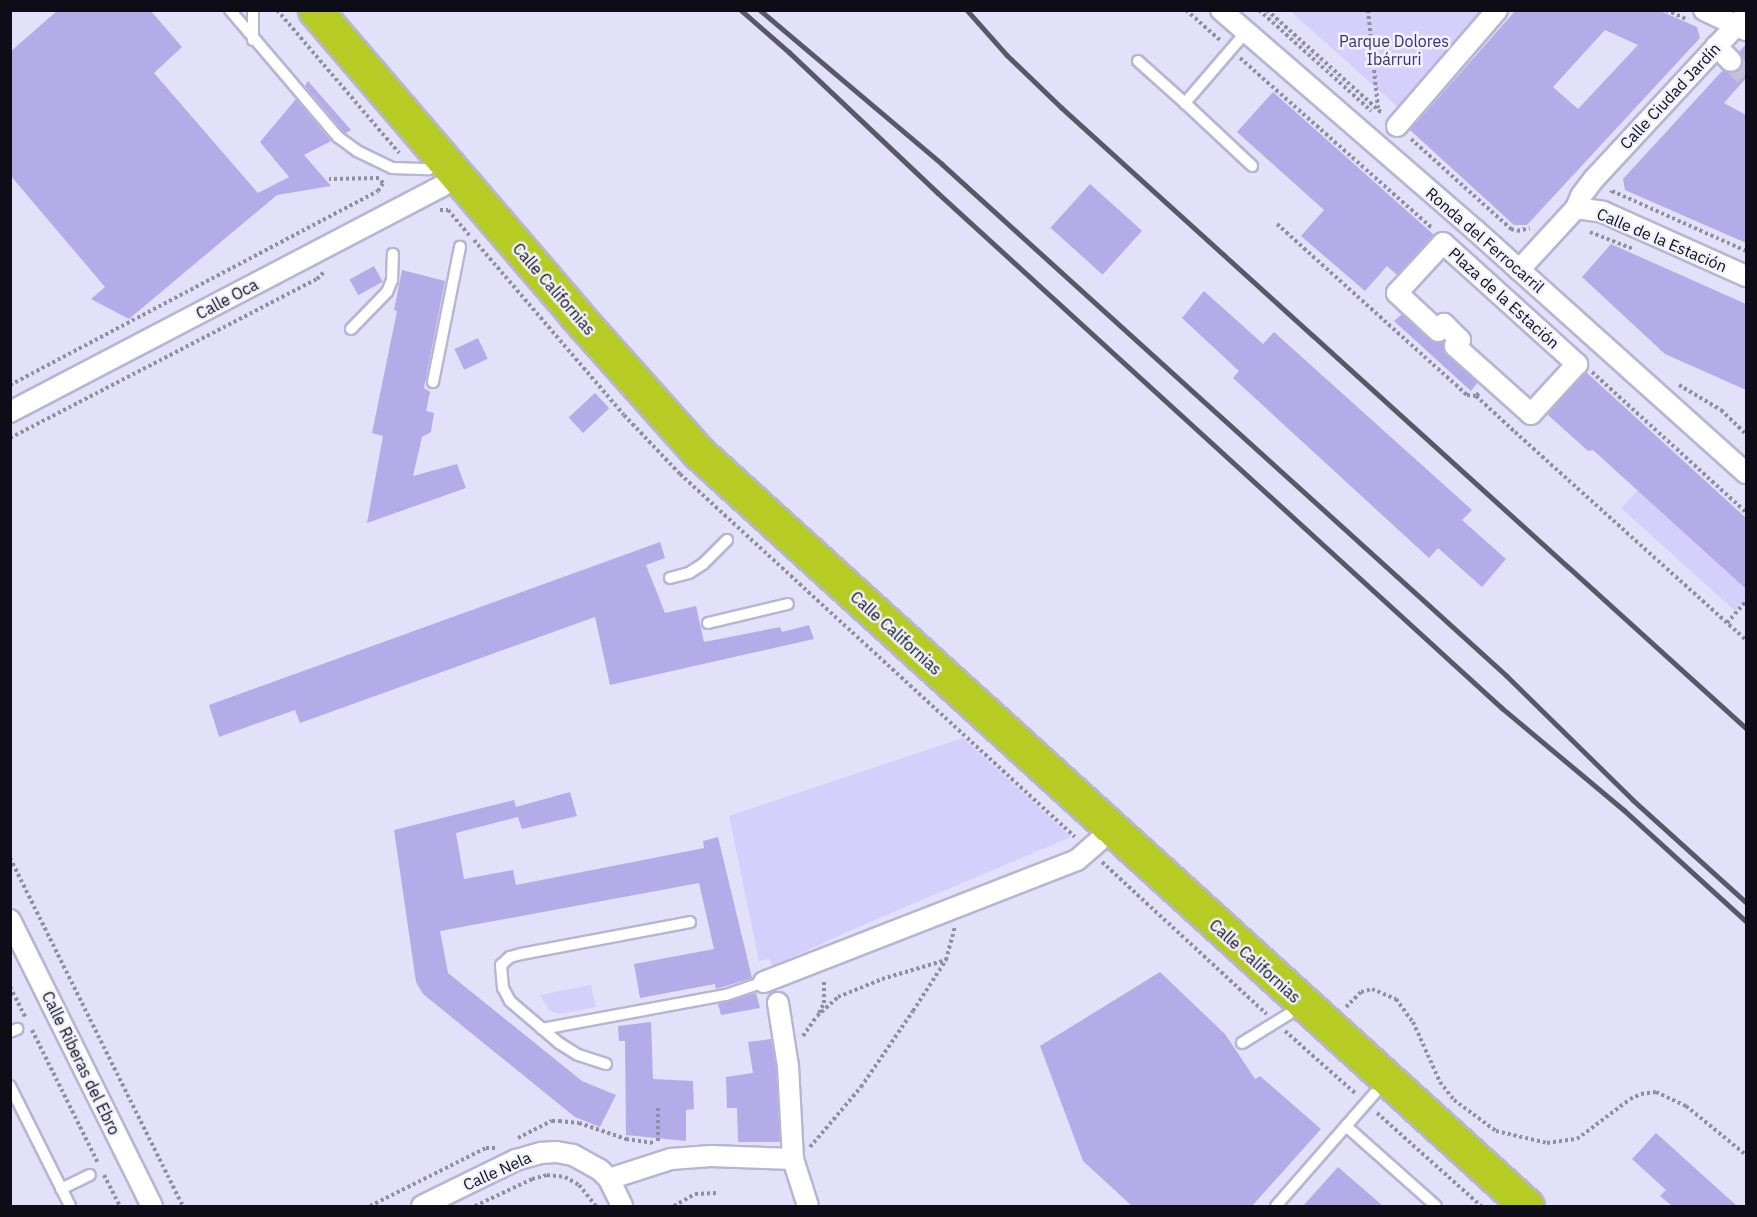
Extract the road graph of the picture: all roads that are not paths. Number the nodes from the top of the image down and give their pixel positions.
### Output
1 (230, 10) edge
2 (253, 10) edge
3 (293, 10) edge
4 (315, 10) edge
5 (1221, 10) edge
6 (1497, 10) edge
7 (1704, 10) edge
8 (1743, 23) edge
9 (1246, 32) junction
10 (253, 40) junction
11 (1716, 46) junction
12 (1138, 61) dead end
13 (1731, 61) tunnel mouth
14 (1185, 103) junction
15 (1397, 126) road end
16 (1252, 166) dead end
17 (1593, 179) joint
18 (426, 180) junction
19 (1576, 208) junction
20 (460, 247) dead end
21 (393, 254) dead end
22 (1519, 270) junction
23 (1746, 276) edge
24 (351, 329) dead end
25 (432, 382) dead end
26 (10, 412) edge
27 (1531, 414) joint
28 (1746, 473) edge
29 (727, 540) dead end
30 (670, 578) dead end
31 (788, 604) dead end
32 (708, 623) dead end
33 (1100, 841) junction
34 (10, 920) edge
35 (690, 922) dead end
36 (764, 982) joint
37 (778, 1003) dead end
38 (1283, 1018) junction
39 (542, 1029) junction
40 (1242, 1043) dead end
41 (606, 1064) dead end
42 (10, 1086) edge
43 (1370, 1098) junction
44 (1346, 1126) junction
45 (793, 1157) junction
46 (90, 1174) dead end
47 (609, 1179) junction
48 (61, 1189) junction
49 (70, 1206) edge
50 (152, 1206) edge
51 (422, 1206) edge
52 (622, 1206) edge
53 (808, 1206) edge
54 (1276, 1206) edge
55 (1436, 1206) edge
56 (1502, 1206) edge
57 (1527, 1206) edge

1 - 10 lane
2 - 10 lane
3 - 18 highway, Calle Californias
4 - 33 highway, Calle Californias
5 - 9 street, Ronda del Ferrocarril
6 - 15 street
7 - 8 street
8 - 11 street, Calle Ciudad Jardín
9 - 14 lane
9 - 22 street, Ronda del Ferrocarril
10 - 18 lane
11 - 13 street
11 - 17 street, Calle Ciudad Jardín
12 - 14 lane
14 - 16 lane
17 - 19 street, Calle de la Estación
18 - 26 street, Calle Oca
18 - 33 highway, Calle Californias
19 - 22 street, Calle de la Estación
19 - 23 street, Calle de la Estación
20 - 25 lane
21 - 24 lane
22 - 28 street, Ronda del Ferrocarril
27 - 27 street, Plaza de la Estación
29 - 30 lane
31 - 32 lane
33 - 36 street
33 - 38 highway, Calle Californias
33 - 57 highway, Calle Californias
34 - 50 street, Calle Riberas del Ebro
35 - 39 lane
36 - 39 lane
37 - 45 street
38 - 40 lane
38 - 43 highway, Calle Californias
39 - 41 lane
42 - 48 lane
43 - 44 lane
43 - 56 highway, Calle Californias
44 - 54 lane
44 - 55 lane
45 - 47 street
45 - 53 street
46 - 48 lane
47 - 51 street, Calle Nela
47 - 52 street
48 - 49 lane

